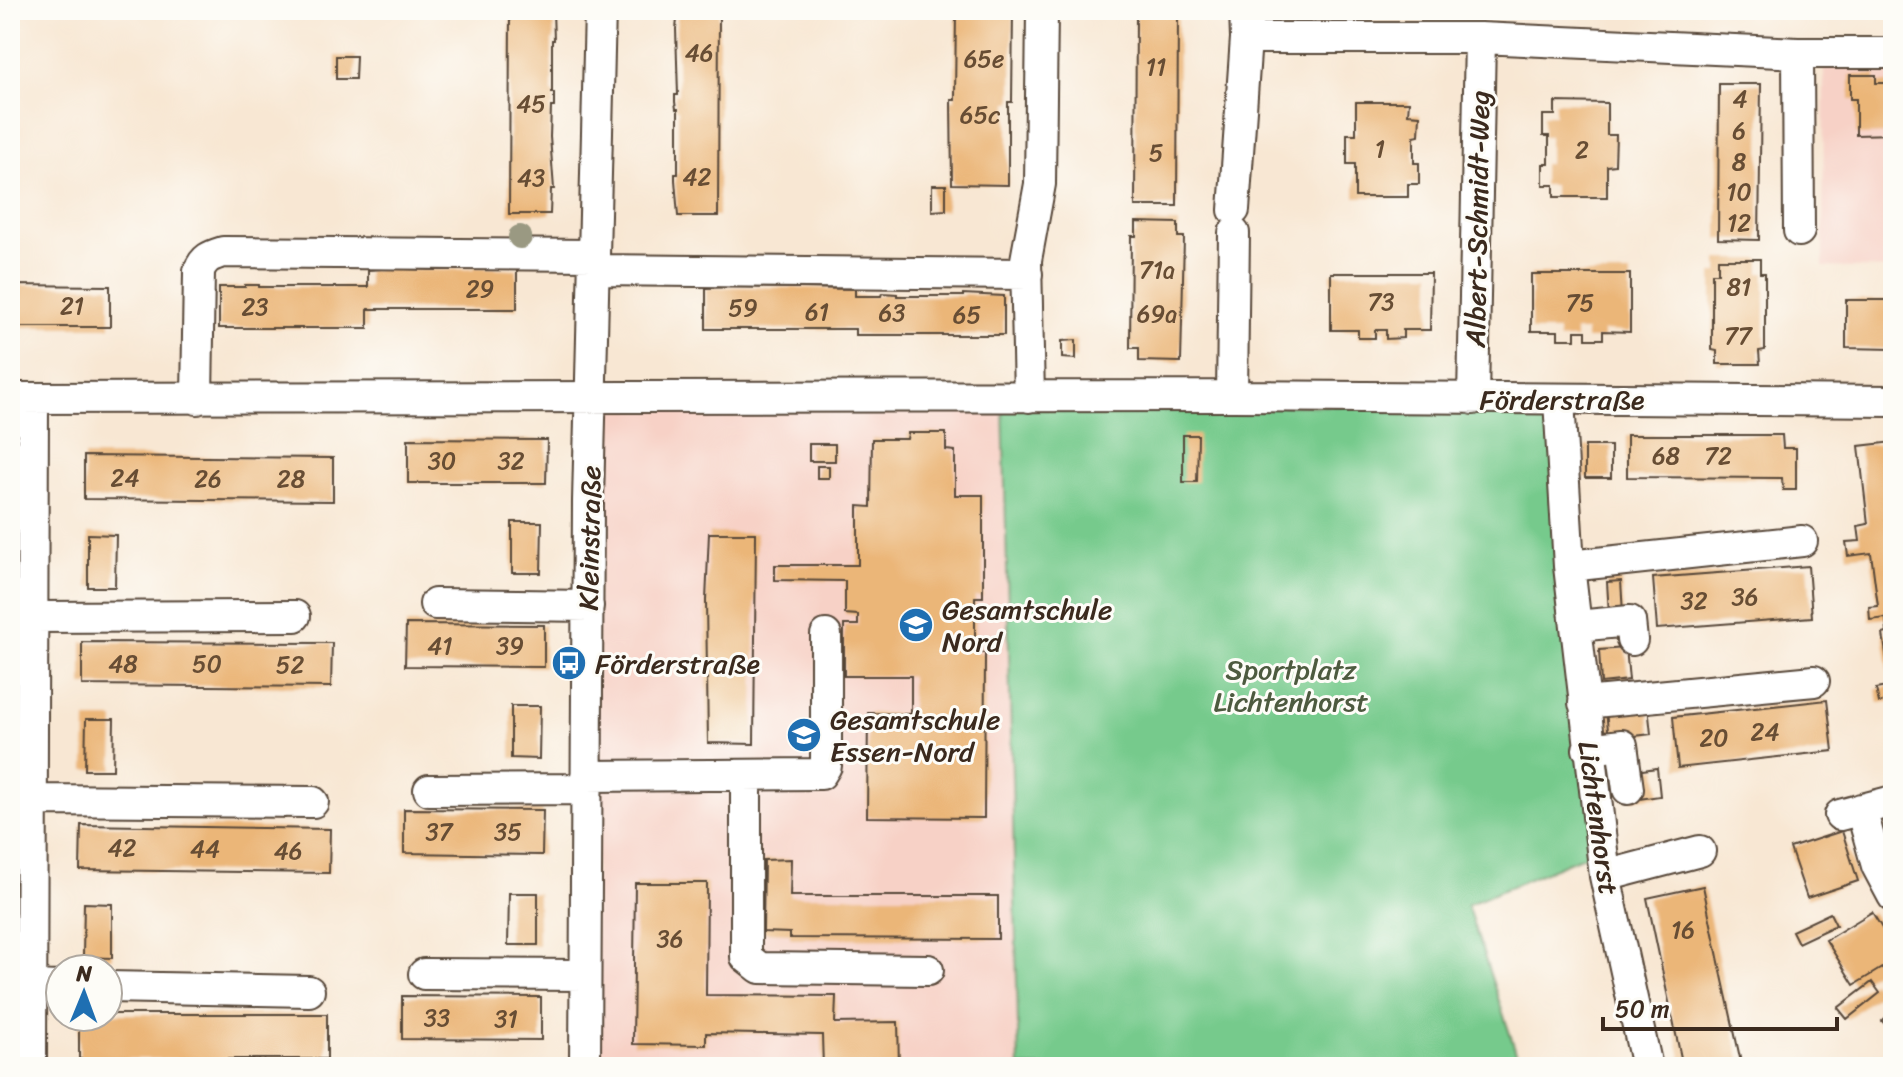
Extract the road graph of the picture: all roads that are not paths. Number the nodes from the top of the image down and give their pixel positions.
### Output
1 (600, 10) edge
2 (1042, 10) edge
3 (1246, 24) edge
4 (1480, 38) junction
5 (1798, 53) junction
6 (1893, 53) edge
7 (1799, 231) dead end
8 (594, 263) junction
9 (1027, 274) junction
10 (1232, 396) junction
11 (1029, 397) junction
12 (21, 398) edge
13 (197, 399) junction
14 (591, 399) junction
15 (1473, 399) junction
16 (1559, 400) junction
17 (1893, 401) edge
18 (1802, 541) dead end
19 (1569, 566) junction
20 (435, 604) dead end
21 (588, 606) junction
22 (295, 616) dead end
23 (32, 617) junction
24 (1576, 626) junction
25 (826, 635) dead end
26 (1632, 640) dead end
27 (1814, 681) dead end
28 (1584, 703) junction
29 (1588, 749) junction
30 (746, 776) junction
31 (586, 782) junction
32 (1628, 789) dead end
33 (429, 790) dead end
34 (32, 800) junction
35 (1893, 801) edge
36 (313, 802) dead end
37 (1700, 851) dead end
38 (1605, 876) junction
39 (1893, 896) edge
40 (44, 959) edge
41 (928, 970) dead end
42 (424, 974) dead end
43 (585, 975) junction
44 (124, 987) edge
45 (309, 991) dead end
46 (44, 997) edge
47 (31, 1067) edge
48 (585, 1067) edge
49 (1647, 1067) edge

1 - 8 street, Kleinstraße
2 - 9 street
3 - 4 street
3 - 10 street
4 - 5 street
4 - 15 street, Albert-Schmidt-Weg
5 - 6 street
5 - 7 street
8 - 9 street
8 - 13 street
8 - 14 street, Kleinstraße
9 - 11 street
10 - 11 street, Förderstraße
10 - 15 street, Förderstraße
11 - 14 street, Förderstraße
12 - 13 street, Förderstraße
12 - 23 street
13 - 14 street, Förderstraße
14 - 21 street, Kleinstraße
15 - 16 street, Förderstraße
16 - 17 street, Förderstraße
16 - 19 street, Lichtenhorst
18 - 19 street
19 - 24 street, Lichtenhorst
20 - 21 street
21 - 31 street, Kleinstraße
22 - 23 street
23 - 34 street
24 - 26 street
24 - 28 street, Lichtenhorst
25 - 30 street
27 - 28 street
28 - 29 street, Lichtenhorst
29 - 32 street
29 - 38 street, Lichtenhorst
30 - 31 street
30 - 41 street
31 - 33 street
31 - 43 street, Kleinstraße
34 - 36 street
34 - 40 street
35 - 39 street
37 - 38 street
38 - 49 street, Lichtenhorst
42 - 43 street
43 - 48 street, Kleinstraße
44 - 45 street
46 - 47 street

